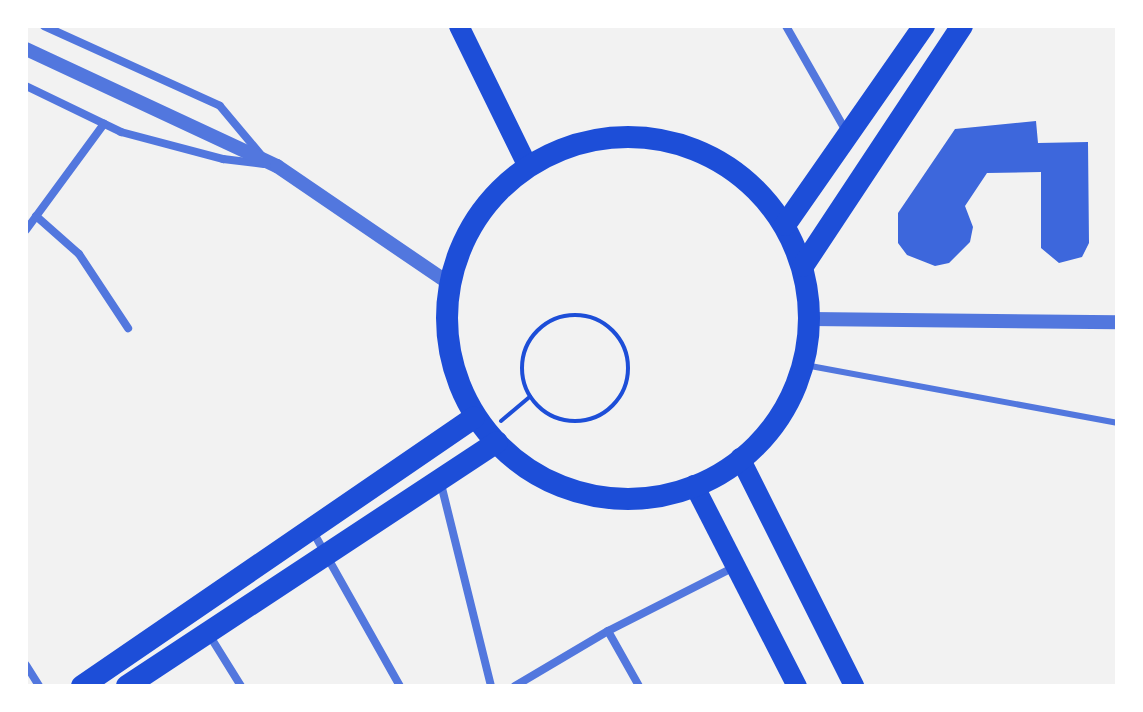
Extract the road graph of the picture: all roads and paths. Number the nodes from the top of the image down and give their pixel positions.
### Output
1 (44, 26) edge
2 (459, 26) edge
3 (786, 26) edge
4 (924, 26) edge
5 (962, 26) edge
6 (26, 49) edge
7 (26, 86) edge
8 (104, 124) junction
9 (848, 135) junction
10 (271, 164) junction
11 (527, 165) junction
12 (36, 216) junction
13 (785, 225) junction
14 (26, 230) edge
15 (803, 266) junction
16 (447, 282) junction
17 (811, 319) junction
18 (1117, 322) edge
19 (128, 328) dead end
20 (805, 365) junction
21 (530, 397) junction
22 (1117, 423) edge
23 (486, 430) junction
24 (740, 458) junction
25 (440, 479) junction
26 (694, 485) junction
27 (311, 529) junction
28 (325, 553) junction
29 (734, 567) junction
30 (608, 631) junction
31 (208, 632) junction
32 (26, 665) edge
33 (39, 686) edge
34 (82, 686) edge
35 (127, 686) edge
36 (241, 686) edge
37 (400, 686) edge
38 (491, 686) edge
39 (515, 686) edge
40 (639, 686) edge
41 (797, 686) edge
42 (854, 686) edge

1 - 10 street
2 - 11 main road
3 - 9 street
4 - 9 highway
5 - 15 highway
6 - 10 street
7 - 8 street
8 - 10 street
8 - 12 street
9 - 13 highway
10 - 16 street
11 - 13 highway
11 - 16 highway
12 - 14 street
12 - 19 street
13 - 15 highway
15 - 17 highway
16 - 23 highway
17 - 18 street
17 - 20 highway
20 - 22 lane
20 - 24 highway
21 - 21 path
21 - 23 path
23 - 25 highway
23 - 26 highway
23 - 27 highway
24 - 26 highway
24 - 42 main road
25 - 28 highway
25 - 38 street
26 - 29 main road
27 - 28 street
27 - 34 highway
28 - 31 highway
28 - 37 street
29 - 30 street
29 - 41 main road
30 - 39 street
30 - 40 street
31 - 35 highway
31 - 36 street
32 - 33 street

